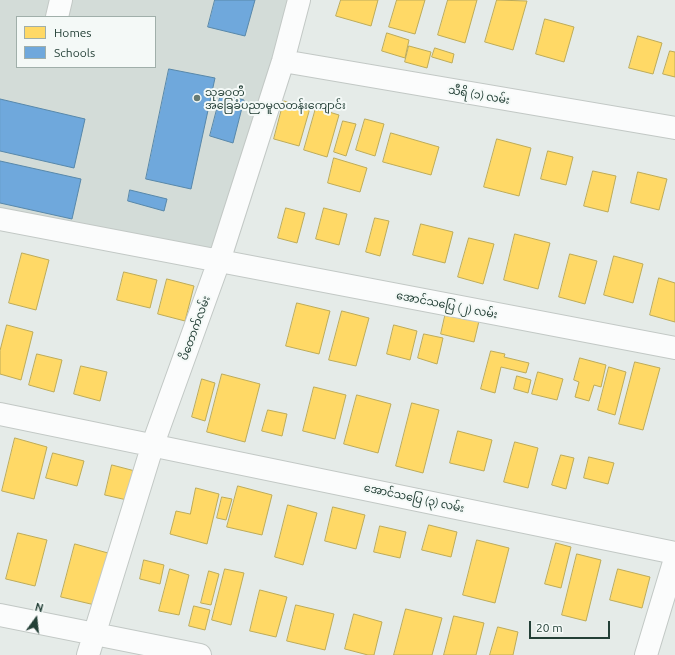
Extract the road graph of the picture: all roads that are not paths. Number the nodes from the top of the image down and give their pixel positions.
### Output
1 (61, 0) edge
2 (298, 0) edge
3 (57, 16) edge
4 (283, 61) junction
5 (675, 128) edge
6 (0, 219) edge
7 (219, 261) junction
8 (675, 348) edge
9 (0, 414) edge
10 (153, 444) junction
11 (675, 552) edge
12 (675, 559) edge
13 (0, 615) edge
14 (95, 633) junction
15 (88, 655) edge
16 (200, 655) edge
17 (646, 655) edge

1 - 3 street
2 - 4 street, ပိတောက်လမ်း
4 - 5 street, သီရိ (၁) လမ်း
4 - 7 street, ပိတောက်လမ်း
6 - 7 street, အောင်သပြေ (၂) လမ်း
7 - 8 street, အောင်သပြေ (၂) လမ်း
7 - 10 street, ပိတောက်လမ်း
9 - 10 street, အောင်သပြေ (၃) လမ်း
10 - 11 street, အောင်သပြေ (၃) လမ်း
10 - 14 street, ပိတောက်လမ်း
12 - 17 street
13 - 14 street
14 - 15 street, ပိတောက်လမ်း
14 - 16 street

